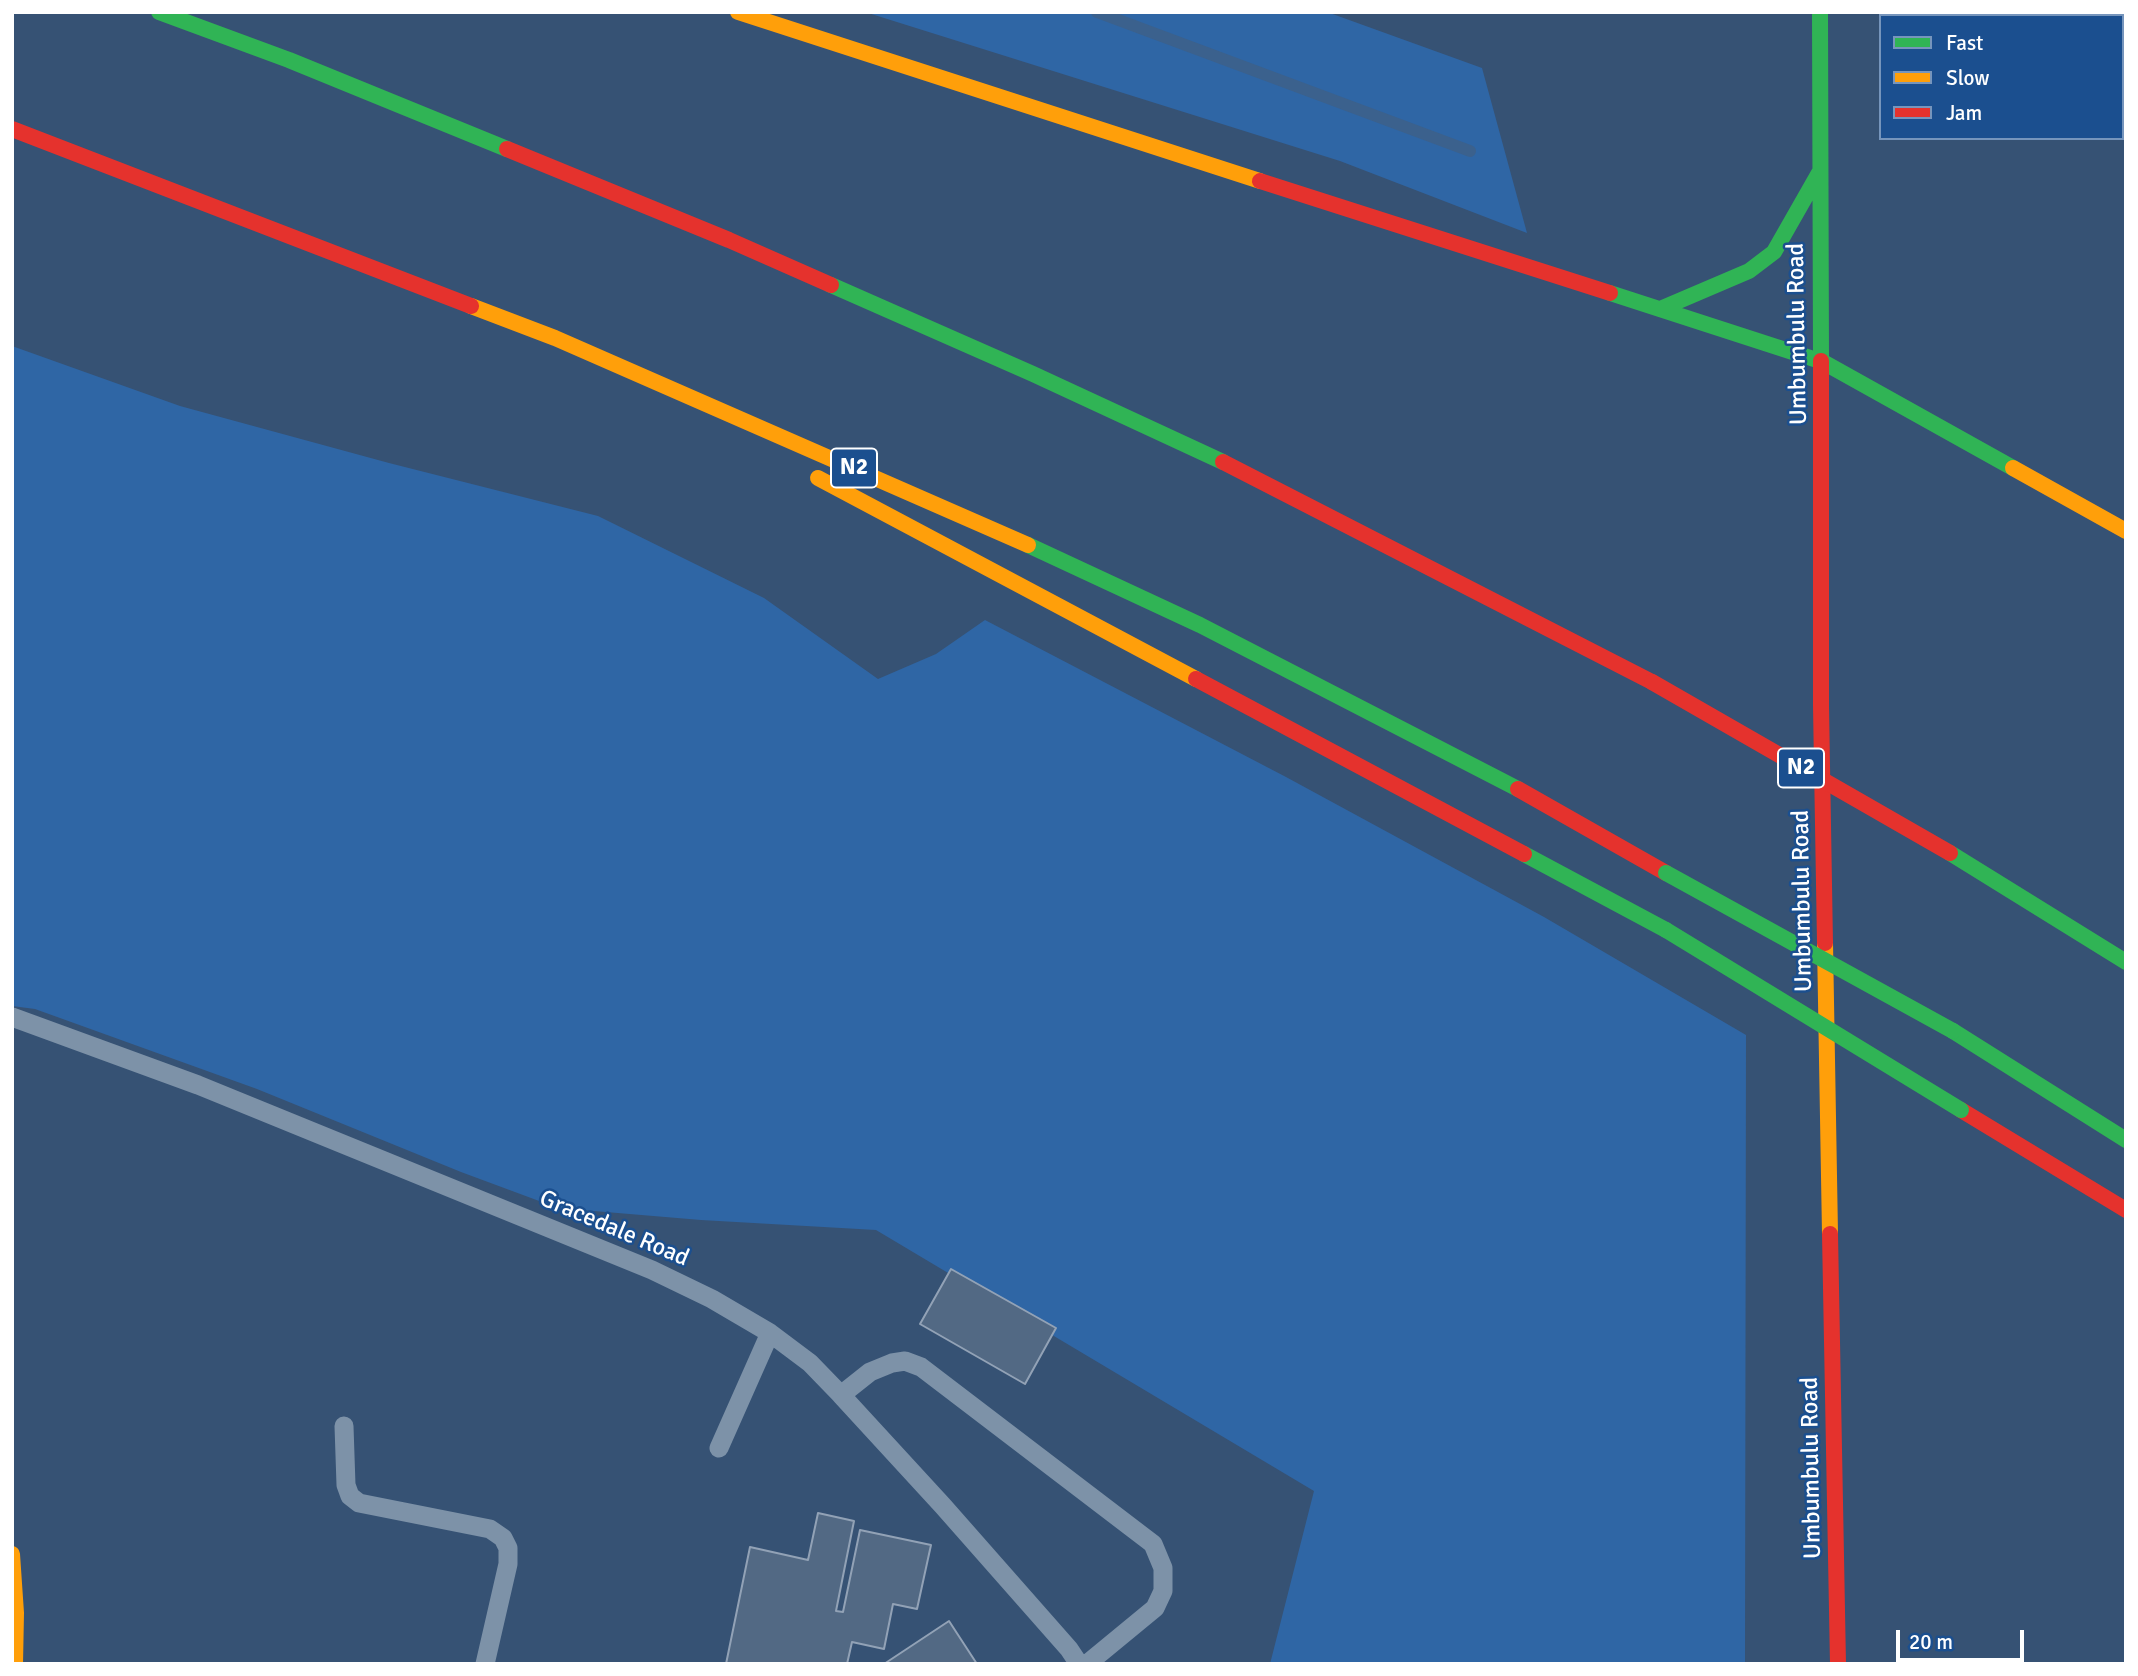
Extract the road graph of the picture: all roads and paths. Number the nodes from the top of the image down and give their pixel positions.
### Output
1 (159, 12) edge
2 (738, 12) edge
3 (1821, 12) edge
4 (12, 129) edge
5 (1819, 173) junction
6 (1660, 309) junction
7 (555, 338) junction
8 (1823, 362) junction
9 (739, 436) dead end
10 (800, 468) dead end
11 (2126, 531) edge
12 (2126, 962) edge
13 (12, 1017) edge
14 (2126, 1140) edge
15 (2126, 1210) edge
16 (770, 1333) junction
17 (841, 1395) junction
18 (344, 1426) dead end
19 (719, 1448) dead end
20 (12, 1554) edge
21 (15, 1664) edge
22 (485, 1664) edge
23 (1079, 1664) edge
24 (1087, 1664) edge
25 (1838, 1664) edge

1 - 12 main road, N2, bridge
2 - 6 main road
3 - 5 main road, Umbumbulu Road
4 - 7 main road, N2
5 - 6 main road
5 - 8 main road, Umbumbulu Road
6 - 8 main road
7 - 9 main road
7 - 14 main road, N2, bridge
8 - 11 main road
8 - 25 main road, Umbumbulu Road
10 - 15 main road, bridge
13 - 16 lane, Gracedale Road
16 - 17 lane, Gracedale Road
16 - 19 lane
17 - 23 lane, Gracedale Road
17 - 24 lane
18 - 22 lane
20 - 21 main road

